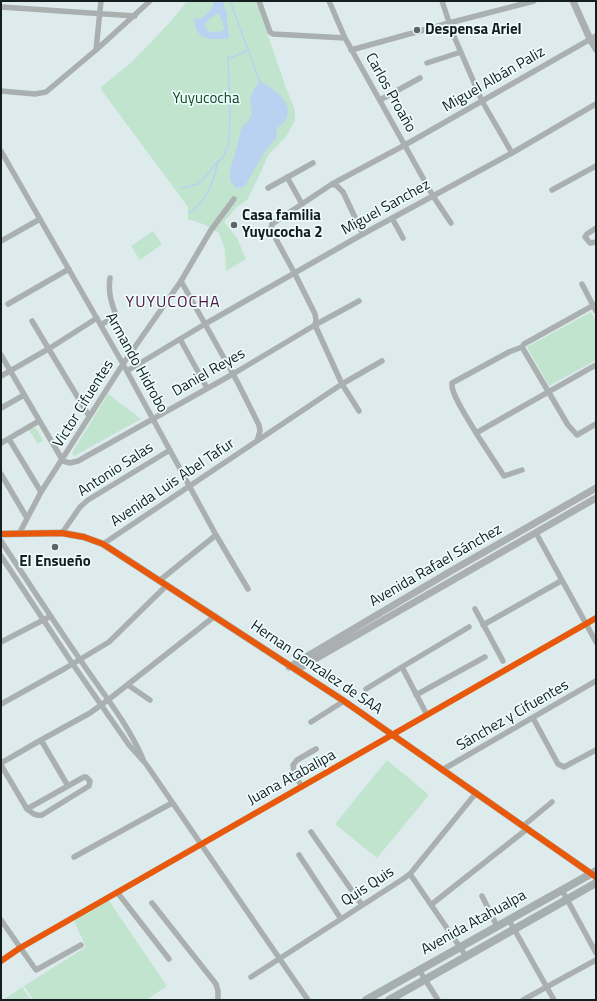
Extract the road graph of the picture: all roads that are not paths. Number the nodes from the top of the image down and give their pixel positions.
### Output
1 (100, 1) edge
2 (150, 1) edge
3 (259, 1) edge
4 (329, 1) edge
5 (442, 1) edge
6 (534, 1) edge
7 (573, 1) edge
8 (1, 6) edge
9 (100, 13) junction
10 (135, 16) junction
11 (449, 23) junction
12 (345, 38) junction
13 (593, 38) edge
14 (596, 49) edge
15 (96, 50) junction
16 (352, 50) junction
17 (461, 52) junction
18 (427, 63) dead end
19 (420, 78) dead end
20 (1, 91) edge
21 (380, 100) junction
22 (482, 101) junction
23 (596, 104) edge
24 (405, 145) junction
25 (1, 151) edge
26 (512, 153) junction
27 (313, 163) dead end
28 (596, 166) edge
29 (287, 177) junction
30 (332, 184) junction
31 (268, 188) dead end
32 (552, 190) dead end
33 (433, 196) junction
34 (234, 199) dead end
35 (302, 204) junction
36 (392, 218) junction
37 (40, 219) junction
38 (451, 223) dead end
39 (596, 228) edge
40 (363, 234) junction
41 (403, 238) dead end
42 (1, 241) edge
43 (596, 242) edge
44 (69, 269) junction
45 (295, 274) junction
46 (110, 278) dead end
47 (181, 281) junction
48 (582, 284) dead end
49 (359, 301) dead end
50 (8, 304) dead end
51 (595, 307) edge
52 (97, 318) junction
53 (32, 321) dead end
54 (205, 324) junction
55 (101, 325) junction
56 (314, 325) junction
57 (180, 339) junction
58 (50, 348) junction
59 (523, 350) junction
60 (1, 355) edge
61 (382, 361) dead end
62 (123, 364) junction
63 (596, 365) edge
64 (10, 371) junction
65 (127, 371) junction
66 (233, 374) junction
67 (1, 376) edge
68 (342, 384) junction
69 (207, 388) junction
70 (548, 392) junction
71 (24, 395) junction
72 (1, 408) edge
73 (359, 411) dead end
74 (90, 416) junction
75 (153, 419) junction
76 (39, 421) junction
77 (596, 424) edge
78 (476, 433) junction
79 (9, 438) junction
80 (257, 441) junction
81 (1, 443) edge
82 (170, 450) junction
83 (63, 461) junction
84 (522, 470) dead end
85 (1, 474) edge
86 (190, 487) junction
87 (596, 488) edge
88 (41, 492) junction
89 (596, 498) edge
90 (27, 518) junction
91 (20, 532) junction
92 (62, 533) junction
93 (536, 533) junction
94 (1, 534) edge
95 (216, 535) junction
96 (1, 541) edge
97 (103, 544) junction
98 (1, 556) edge
99 (160, 580) junction
100 (561, 581) junction
101 (167, 585) junction
102 (248, 589) dead end
103 (475, 609) dead end
104 (51, 616) junction
105 (215, 616) junction
106 (596, 618) edge
107 (43, 619) junction
108 (586, 624) junction
109 (483, 625) junction
110 (469, 627) dead end
111 (1, 642) edge
112 (596, 642) edge
113 (486, 658) dead end
114 (79, 659) junction
115 (503, 661) dead end
116 (72, 663) junction
117 (289, 667) junction
118 (402, 667) junction
119 (296, 670) junction
120 (596, 681) edge
121 (128, 685) junction
122 (366, 688) dead end
123 (416, 696) junction
124 (108, 700) junction
125 (150, 700) dead end
126 (344, 701) junction
127 (1, 704) edge
128 (102, 705) junction
129 (427, 715) junction
130 (533, 718) junction
131 (311, 722) dead end
132 (393, 736) junction
133 (41, 740) junction
134 (316, 749) dead end
135 (596, 750) edge
136 (1, 764) edge
137 (146, 764) junction
138 (442, 770) junction
139 (68, 786) junction
140 (302, 787) junction
141 (476, 793) junction
142 (552, 802) dead end
143 (172, 803) junction
144 (27, 809) junction
145 (525, 828) junction
146 (311, 832) dead end
147 (200, 844) junction
148 (299, 855) dead end
149 (74, 857) dead end
150 (410, 874) junction
151 (594, 874) edge
152 (596, 883) edge
153 (562, 890) junction
154 (117, 892) junction
155 (482, 896) dead end
156 (567, 899) junction
157 (152, 903) dead end
158 (432, 904) junction
159 (362, 905) junction
160 (341, 919) junction
161 (1, 920) edge
162 (509, 920) junction
163 (497, 926) junction
164 (514, 929) junction
165 (81, 945) dead end
166 (460, 947) junction
167 (20, 948) junction
168 (596, 952) edge
169 (466, 956) junction
170 (169, 959) dead end
171 (280, 959) junction
172 (596, 960) edge
173 (1, 961) edge
174 (419, 970) junction
175 (251, 977) dead end
176 (425, 979) junction
177 (547, 986) junction
178 (218, 1000) edge
179 (308, 1000) edge
180 (366, 1000) edge
181 (389, 1000) edge
182 (438, 1000) edge
183 (523, 1000) edge
184 (554, 1000) edge

1 - 9 street
2 - 10 street
3 - 12 street
4 - 12 street, Carlos Proaño
5 - 11 street
6 - 11 street
7 - 13 street
8 - 9 street
9 - 10 street
9 - 15 street
10 - 15 street
11 - 16 street
11 - 17 street
12 - 16 street, Carlos Proaño
13 - 14 street
13 - 22 street, Miguel Albán Paliz
15 - 20 street
16 - 21 street, Carlos Proaño
17 - 18 street
17 - 22 street
19 - 21 street
21 - 24 street, Carlos Proaño
22 - 24 street, Miguel Albán Paliz
22 - 26 street
23 - 26 street, Miguel Sanchez
24 - 30 street, Miguel Albán Paliz
24 - 33 street, Carlos Proaño
25 - 37 street, Armando Hidrobo
26 - 33 street, Miguel Sanchez
27 - 29 street
28 - 32 street
29 - 31 street
29 - 35 street
30 - 35 street, Miguel Albán Paliz
30 - 40 street
33 - 36 street, Miguel Sanchez
33 - 38 street, Carlos Proaño
34 - 47 street, Victor Cifuentes
35 - 45 street, Miguel Albán Paliz
36 - 40 street, Miguel Sanchez
36 - 41 street
37 - 42 street
37 - 44 street, Armando Hidrobo
39 - 43 street
40 - 45 street, Miguel Sanchez
44 - 50 street
44 - 52 street, Armando Hidrobo
45 - 54 street, Miguel Sanchez
45 - 56 street
46 - 55 street
47 - 54 street
47 - 62 street, Victor Cifuentes
48 - 51 street
49 - 56 street, Daniel Reyes
51 - 59 street
52 - 55 street, Armando Hidrobo
52 - 58 street
53 - 58 street
54 - 57 street, Miguel Sanchez
54 - 66 street
55 - 62 street, Armando Hidrobo
56 - 66 street, Daniel Reyes
56 - 68 street
57 - 65 street, Miguel Sanchez
57 - 69 street
58 - 64 street
58 - 74 street
59 - 70 street
59 - 78 street
60 - 64 street
61 - 68 street, Avenida Luis Abel Tafur
62 - 65 street, Armando Hidrobo
62 - 74 street, Victor Cifuentes
63 - 70 street
64 - 67 street
64 - 71 street
65 - 75 street, Armando Hidrobo
66 - 69 street, Daniel Reyes
66 - 80 street
68 - 73 street
68 - 80 street, Avenida Luis Abel Tafur
69 - 75 street, Daniel Reyes
70 - 77 street
70 - 78 street
71 - 72 street
71 - 76 street
74 - 83 street, Victor Cifuentes
75 - 82 street, Armando Hidrobo
75 - 83 street, Daniel Reyes
76 - 79 street
76 - 83 street
78 - 84 street
79 - 81 street
79 - 88 street
80 - 86 street, Avenida Luis Abel Tafur
82 - 86 street, Armando Hidrobo
82 - 92 street, Antonio Salas
83 - 88 street, Victor Cifuentes
85 - 90 street
86 - 95 street, Armando Hidrobo
86 - 97 street, Avenida Luis Abel Tafur
87 - 117 street, Avenida Rafael Sánchez
88 - 90 street, Victor Cifuentes
89 - 93 street, Avenida Rafael Sánchez
90 - 91 street, Victor Cifuentes
91 - 92 street, Hernan Gonzalez de SAA
91 - 94 street, Hernan Gonzalez de SAA
92 - 97 street, Hernan Gonzalez de SAA
93 - 100 street
93 - 119 street, Avenida Rafael Sánchez
95 - 99 street
95 - 102 street, Armando Hidrobo
96 - 104 street
97 - 99 street, Hernan Gonzalez de SAA
98 - 107 street
99 - 101 street, Hernan Gonzalez de SAA
100 - 108 street
100 - 109 street
101 - 105 street, Hernan Gonzalez de SAA
101 - 114 street
103 - 109 street
104 - 107 street
104 - 114 street
105 - 117 street, Hernan Gonzalez de SAA
105 - 121 street
106 - 108 street, Juana Atabalipa
107 - 111 street
107 - 116 street
108 - 112 street
108 - 129 street, Juana Atabalipa
109 - 115 street
110 - 118 street
113 - 123 street
114 - 116 street
114 - 124 street
116 - 127 street
116 - 128 street
117 - 119 street, Hernan Gonzalez de SAA
118 - 122 street
118 - 123 street
119 - 126 street, Hernan Gonzalez de SAA
120 - 130 street, Sánchez y Cifuentes
121 - 124 street
121 - 125 street
123 - 129 street
124 - 128 street
124 - 137 street
126 - 131 street
126 - 132 street, Hernan Gonzalez de SAA
128 - 133 street
128 - 137 street
129 - 132 street, Juana Atabalipa
130 - 135 street
130 - 138 street, Sánchez y Cifuentes
132 - 138 street, Hernan Gonzalez de SAA
132 - 140 street, Juana Atabalipa
133 - 136 street
133 - 139 street
134 - 140 street
136 - 144 street
137 - 143 street
138 - 141 street, Hernan Gonzalez de SAA
139 - 144 street
139 - 144 street
140 - 147 street, Juana Atabalipa
141 - 145 street, Hernan Gonzalez de SAA
141 - 150 street, Quis Quis
142 - 145 street
143 - 147 street
143 - 149 street
145 - 151 street, Hernan Gonzalez de SAA
145 - 158 street
146 - 159 street
147 - 154 street, Juana Atabalipa
147 - 171 street
148 - 160 street
150 - 158 street
150 - 159 street, Quis Quis
151 - 153 main road, Avenida Atahualpa
152 - 156 main road, Avenida Atahualpa
153 - 156 street
153 - 162 main road, Avenida Atahualpa
154 - 167 street, Juana Atabalipa
154 - 170 street
155 - 163 street
156 - 164 main road, Avenida Atahualpa
156 - 168 street
157 - 178 street
158 - 166 street
159 - 160 street, Quis Quis
160 - 171 street, Quis Quis
161 - 167 street
162 - 163 main road, Avenida Atahualpa
162 - 164 street
163 - 166 main road, Avenida Atahualpa
164 - 169 main road, Avenida Atahualpa
164 - 177 street
165 - 167 street
166 - 169 street
166 - 174 main road, Avenida Atahualpa
167 - 173 street, Juana Atabalipa
169 - 176 main road, Avenida Atahualpa
171 - 175 street, Quis Quis
171 - 179 street
172 - 177 street
174 - 176 street
174 - 180 main road, Avenida Atahualpa
176 - 181 main road, Avenida Atahualpa
176 - 182 street
177 - 183 street
177 - 184 street

